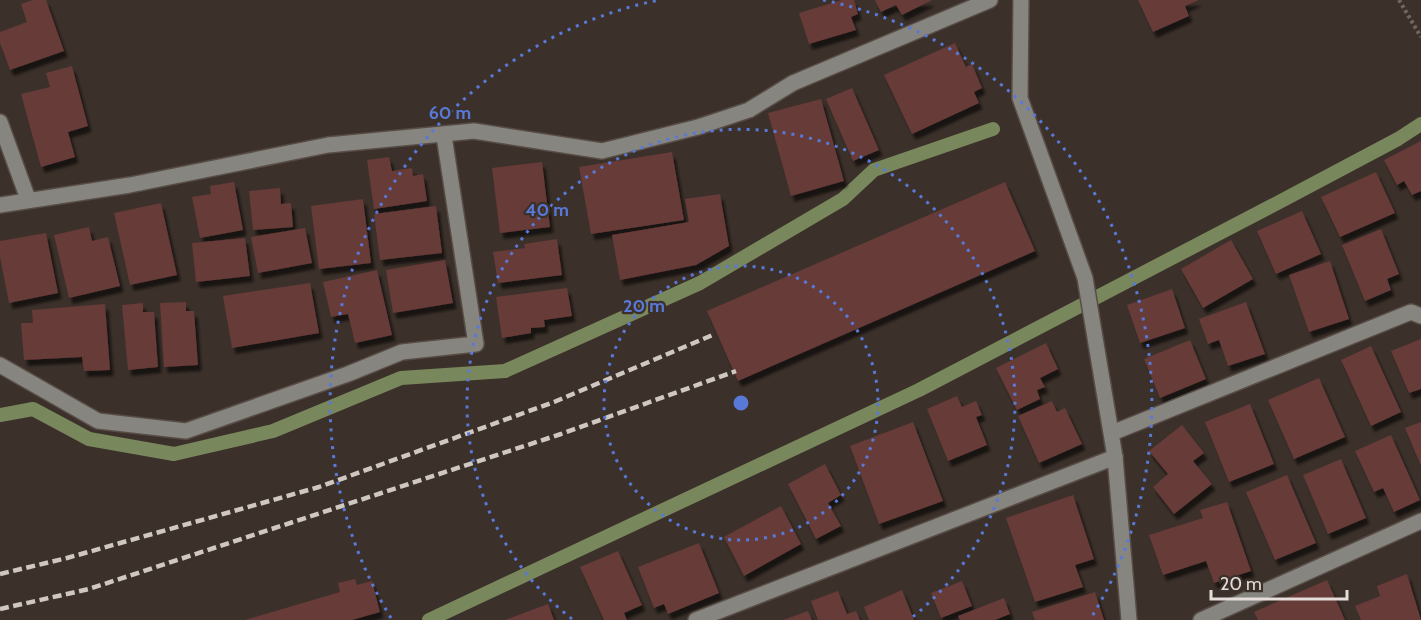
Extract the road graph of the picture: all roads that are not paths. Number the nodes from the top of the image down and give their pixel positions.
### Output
1 (990, 0) edge
2 (1021, 0) edge
3 (0, 122) edge
4 (444, 135) junction
5 (28, 199) junction
6 (0, 205) edge
7 (1421, 315) edge
8 (0, 365) edge
9 (1112, 433) junction
10 (1115, 457) junction
11 (1421, 521) edge
12 (696, 620) edge
13 (1129, 620) edge
14 (1201, 620) edge

1 - 4 street
2 - 9 street
3 - 5 street
4 - 5 street
4 - 8 street
5 - 6 street
7 - 9 street
9 - 10 street
10 - 12 street
10 - 13 street
11 - 14 street

